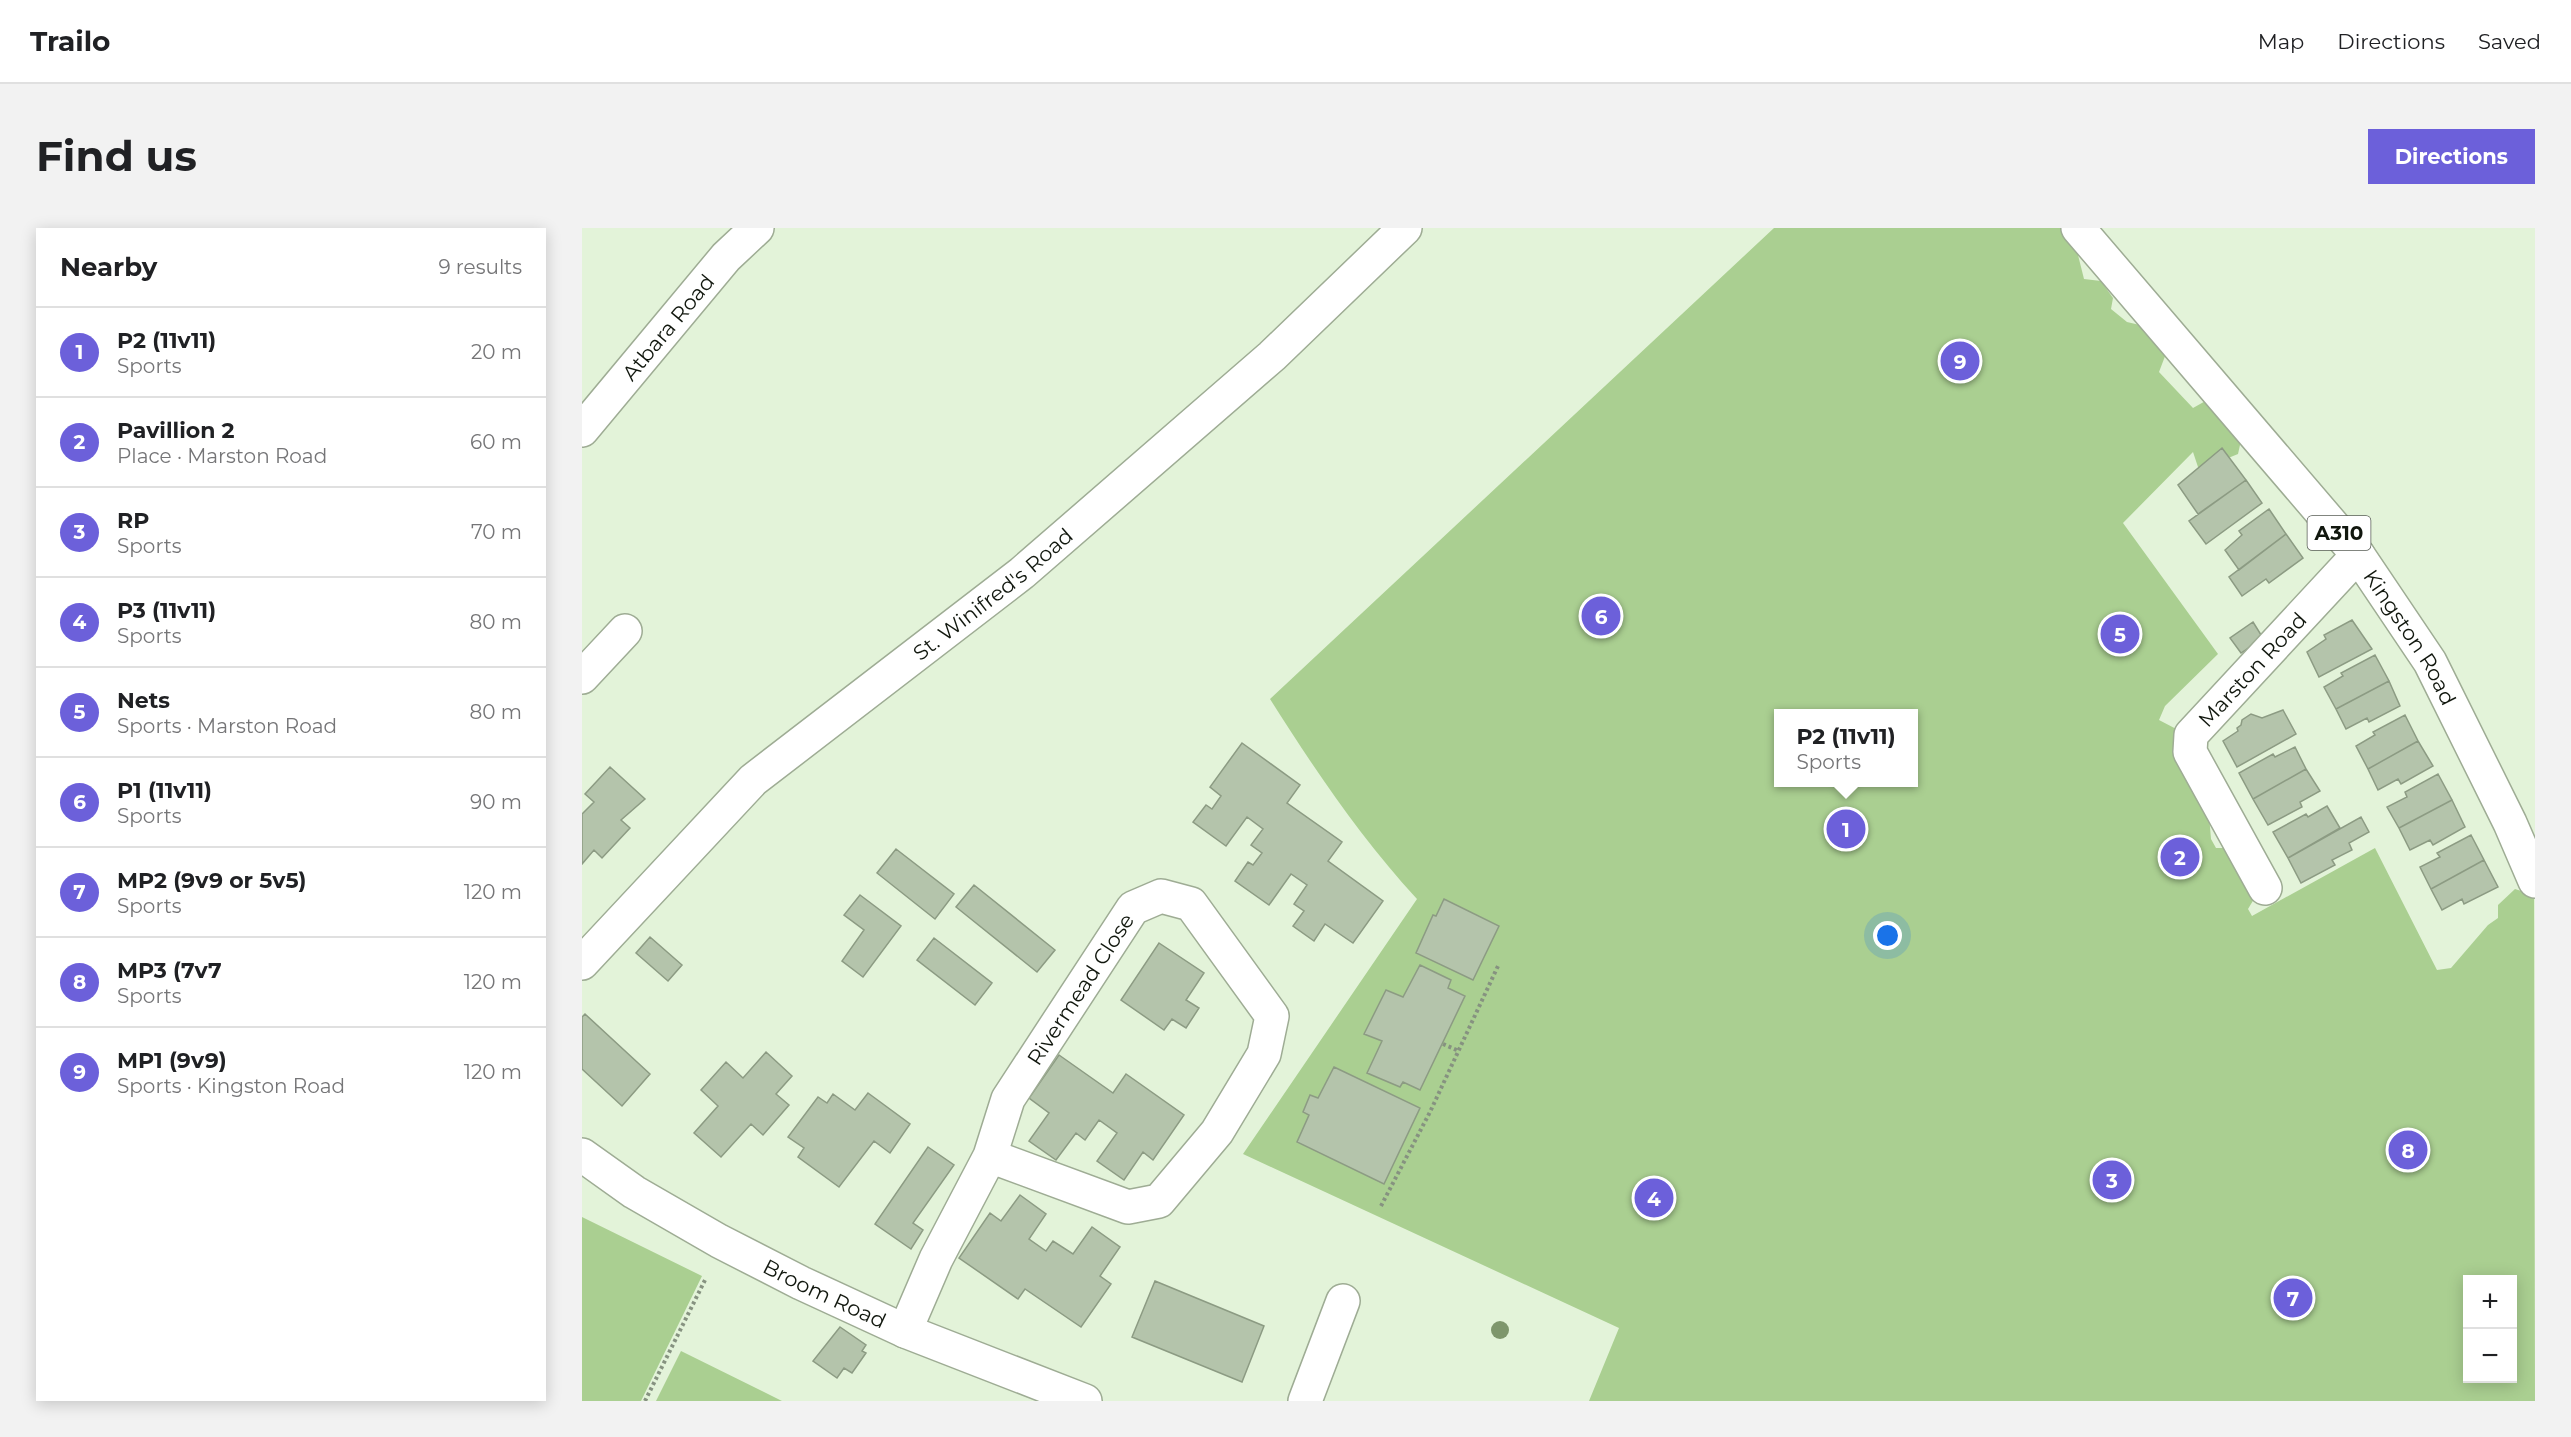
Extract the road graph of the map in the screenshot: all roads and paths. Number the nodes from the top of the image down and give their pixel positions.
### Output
1 (757, 228) edge
2 (1405, 228) edge
3 (2078, 228) edge
4 (582, 430) edge
5 (2358, 555) junction
6 (625, 631) dead end
7 (582, 677) edge
8 (2535, 881) edge
9 (2265, 888) dead end
10 (582, 963) edge
11 (1498, 966) dead end
12 (1443, 1044) dead end
13 (1459, 1052) junction
14 (582, 1155) edge
15 (990, 1156) junction
16 (1381, 1206) dead end
17 (705, 1280) dead end
18 (1343, 1301) dead end
19 (905, 1331) junction
20 (645, 1401) edge
21 (1085, 1401) edge
22 (1305, 1401) edge

1 - 4 street, Atbara Road
2 - 10 street, St. Winifred's Road
3 - 5 street, Kingston Road / A310
5 - 8 street, Kingston Road / A310
5 - 9 street, Marston Road
6 - 7 street
11 - 13 path
12 - 13 path
13 - 16 path
14 - 19 street, Broom Road
15 - 15 street, Rivermead Close
15 - 19 street, Rivermead Close
17 - 20 path
18 - 22 street
19 - 21 street, Broom Road

